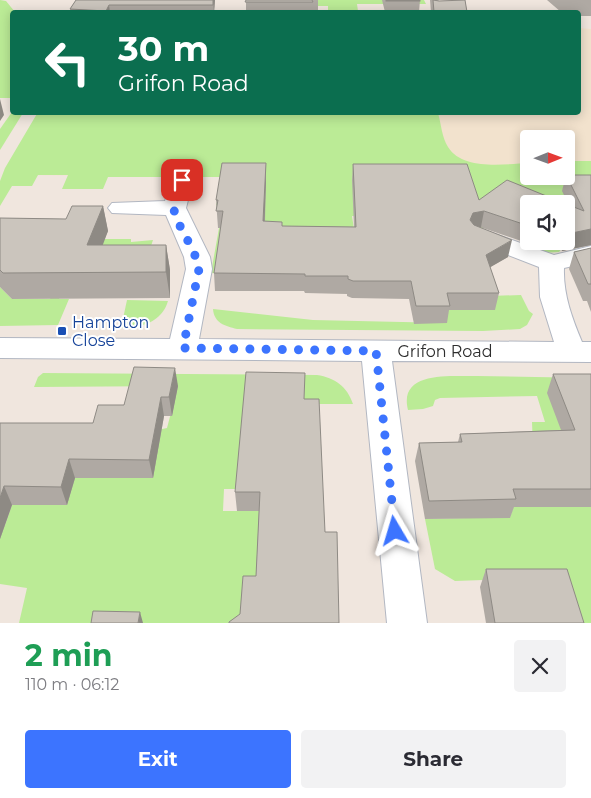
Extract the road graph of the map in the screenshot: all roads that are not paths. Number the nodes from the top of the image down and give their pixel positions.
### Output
1 (182, 180) dead end
2 (120, 208) dead end
3 (174, 208) junction
4 (482, 236) edge
5 (591, 254) edge
6 (552, 263) junction
7 (0, 348) edge
8 (183, 348) junction
9 (376, 351) junction
10 (582, 352) edge
11 (406, 623) edge

1 - 3 street
2 - 3 street
3 - 8 street
4 - 6 street
5 - 6 street
6 - 10 street
7 - 8 street, Grifon Road
8 - 9 street, Grifon Road
9 - 10 street, Grifon Road
9 - 11 street

